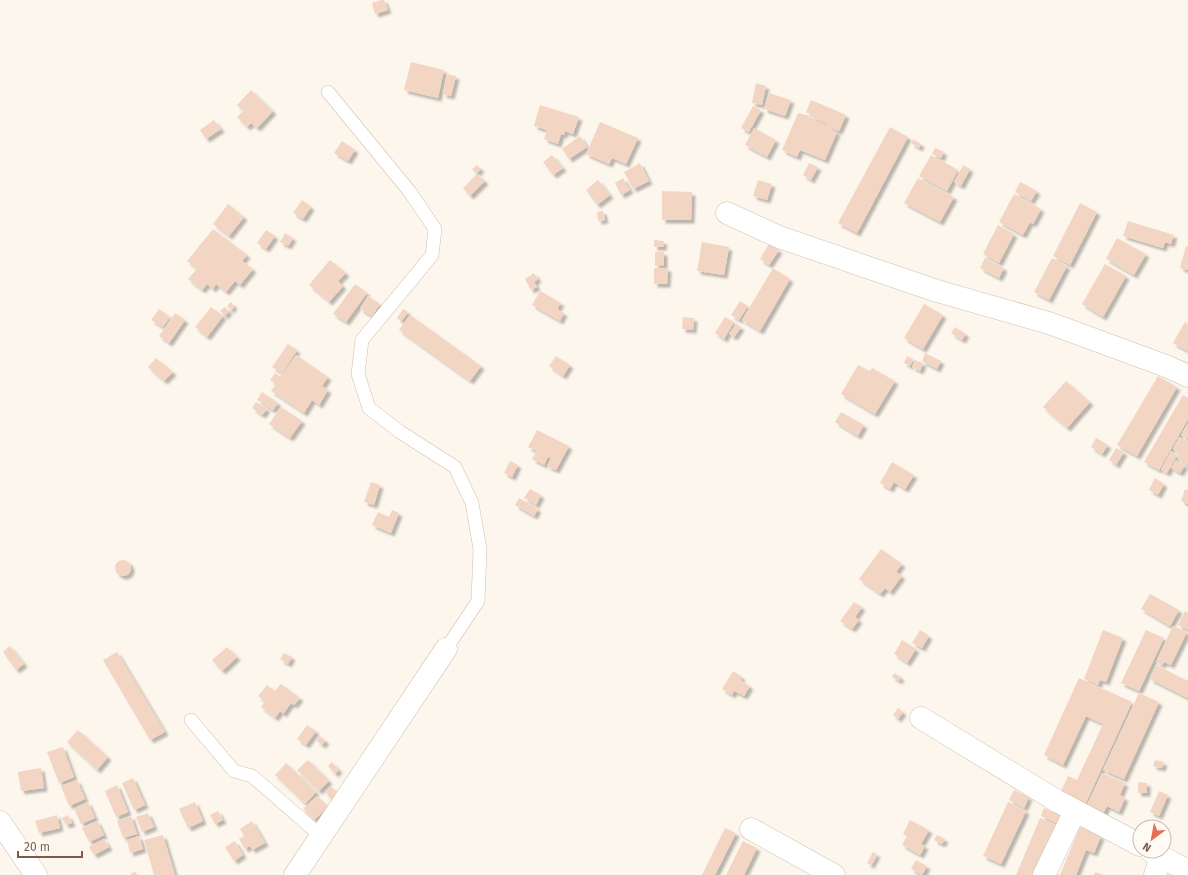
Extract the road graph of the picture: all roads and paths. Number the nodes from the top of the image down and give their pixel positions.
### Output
1 (328, 92) dead end
2 (727, 213) dead end
3 (1188, 376) edge
4 (446, 649) joint
5 (921, 718) dead end
6 (191, 720) dead end
7 (1075, 811) junction
8 (0, 822) edge
9 (751, 829) dead end
10 (321, 836) junction
11 (1132, 841) edge
12 (1156, 861) edge
13 (1188, 871) edge
14 (36, 875) edge
15 (295, 875) edge
16 (834, 875) edge
17 (1044, 875) edge

1 - 4 lane
2 - 3 street
4 - 10 street
5 - 7 street
6 - 10 lane
7 - 11 street
7 - 17 street
8 - 14 street
9 - 16 street
10 - 15 street
12 - 13 street

